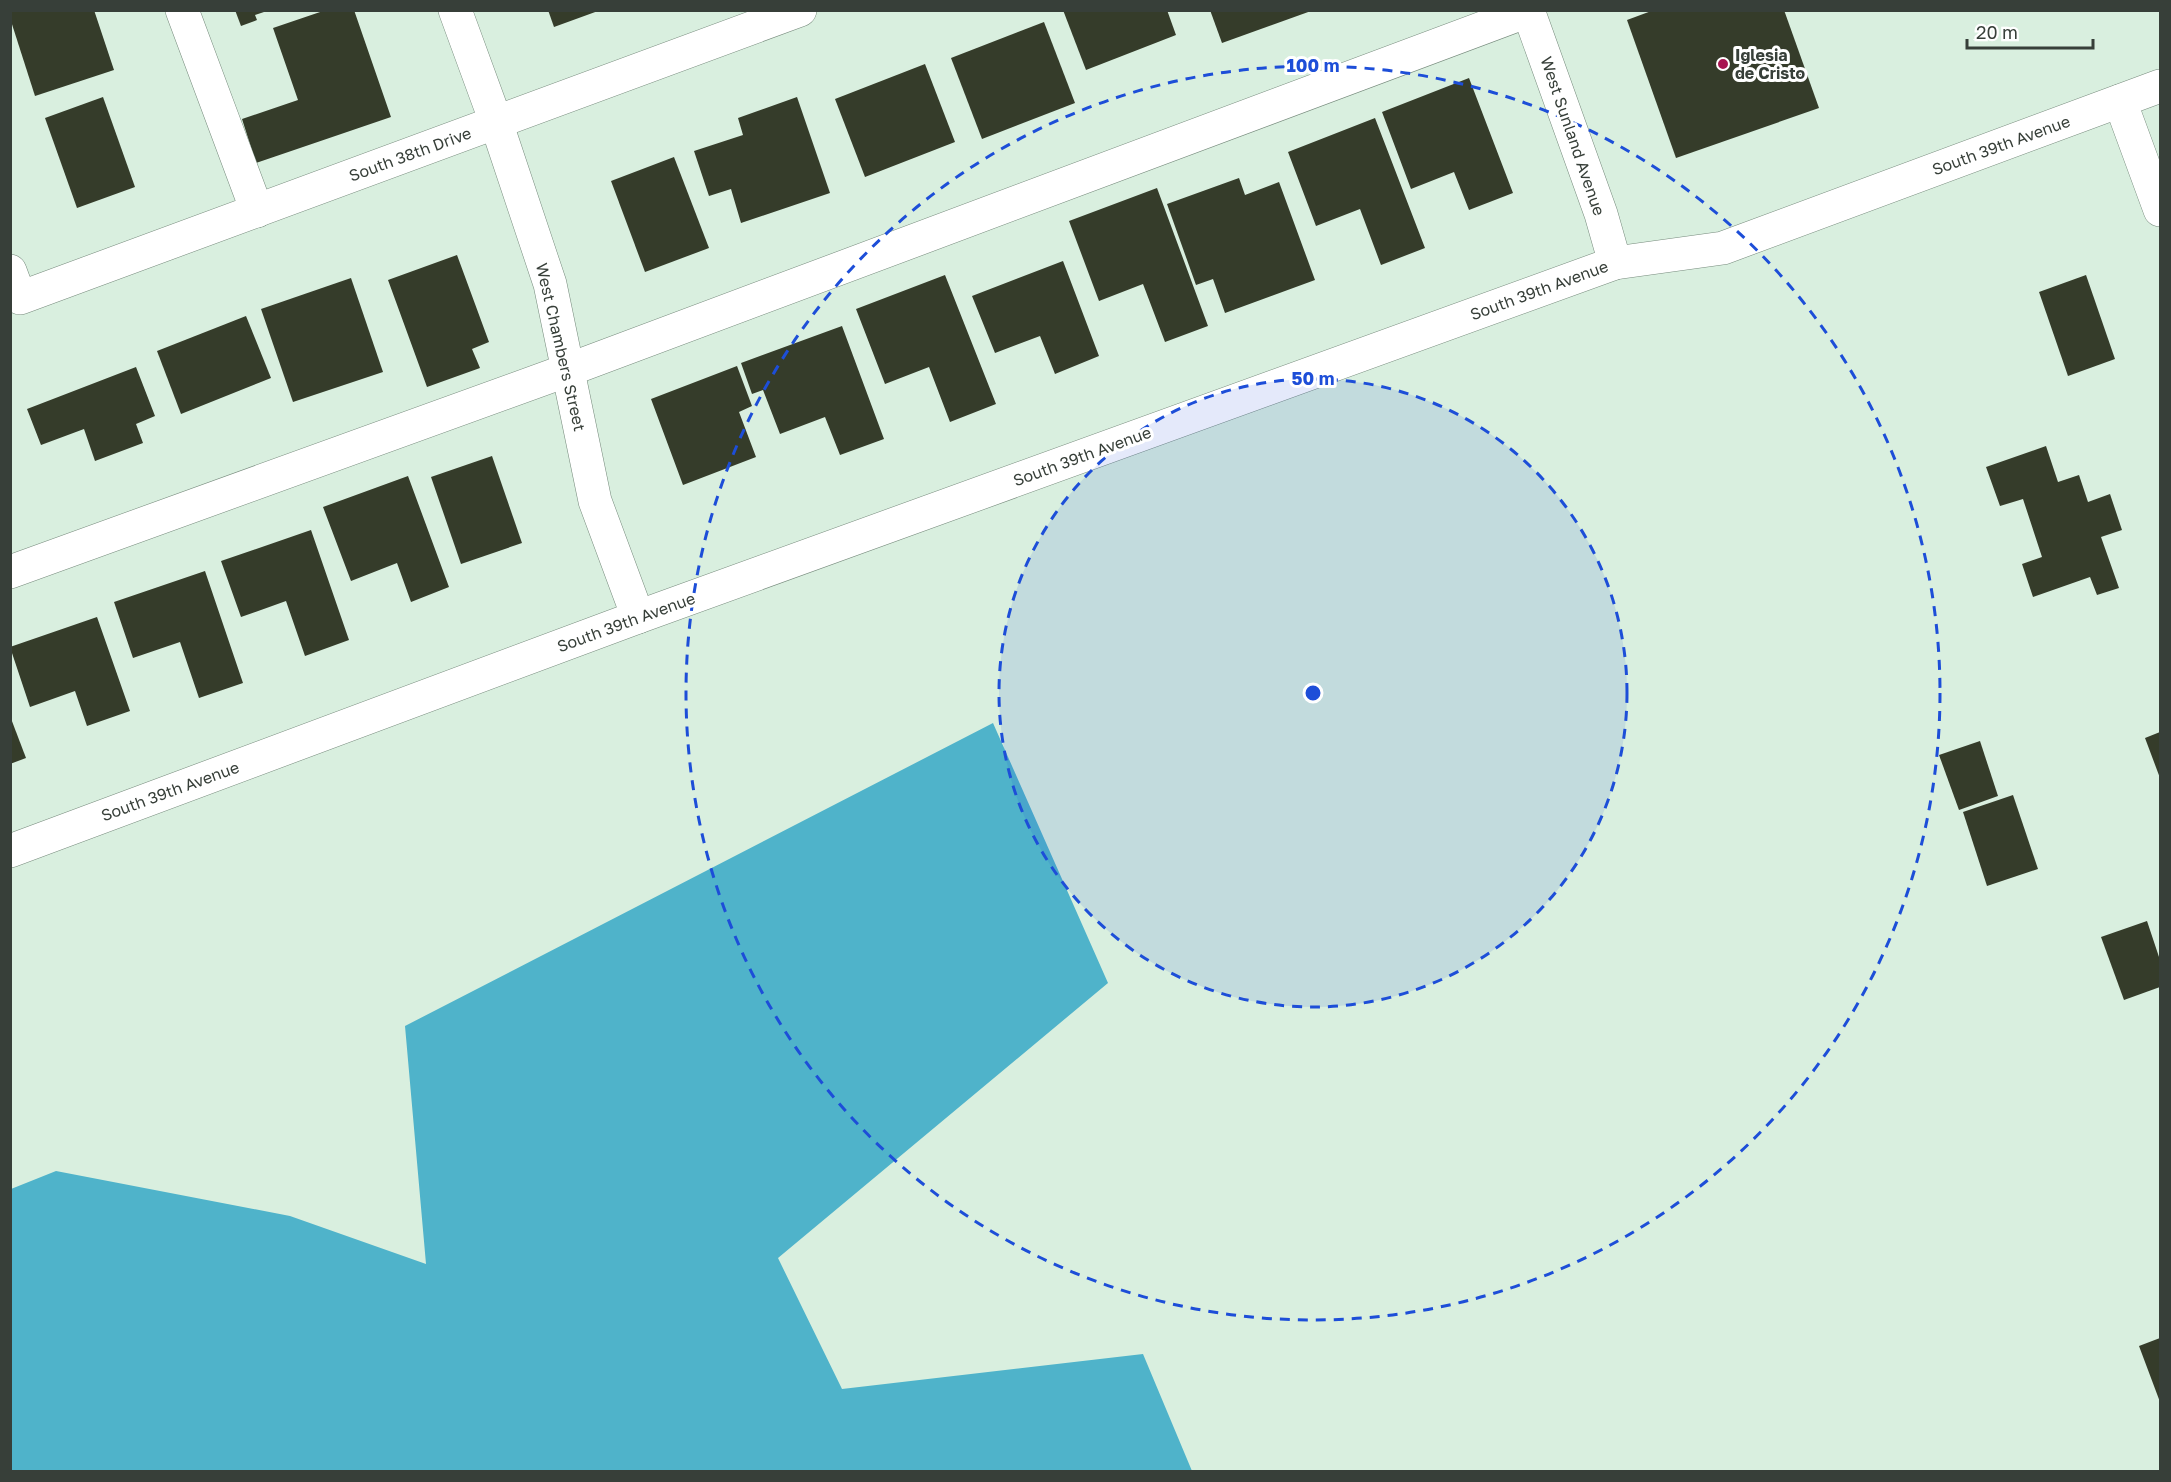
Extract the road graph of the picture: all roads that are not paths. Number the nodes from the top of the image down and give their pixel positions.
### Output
1 (182, 10) edge
2 (455, 10) edge
3 (800, 10) edge
4 (1528, 11) edge
5 (726, 23) edge
6 (2160, 86) edge
7 (2120, 101) junction
8 (496, 122) junction
9 (2160, 210) edge
10 (256, 211) junction
11 (1615, 263) junction
12 (15, 284) edge
13 (567, 370) junction
14 (10, 572) edge
15 (638, 617) junction
16 (10, 851) edge

1 - 10 street
2 - 8 street, West Chambers Street
3 - 5 street, South 38th Drive
4 - 11 street, West Sunland Avenue
4 - 13 street
5 - 8 street, South 38th Drive
6 - 7 street, South 39th Avenue
7 - 9 street
7 - 11 street, South 39th Avenue
8 - 10 street, South 38th Drive
8 - 13 street, West Chambers Street
10 - 12 street, South 38th Drive
11 - 15 street, South 39th Avenue
13 - 14 street
13 - 15 street, West Chambers Street
15 - 16 street, South 39th Avenue

